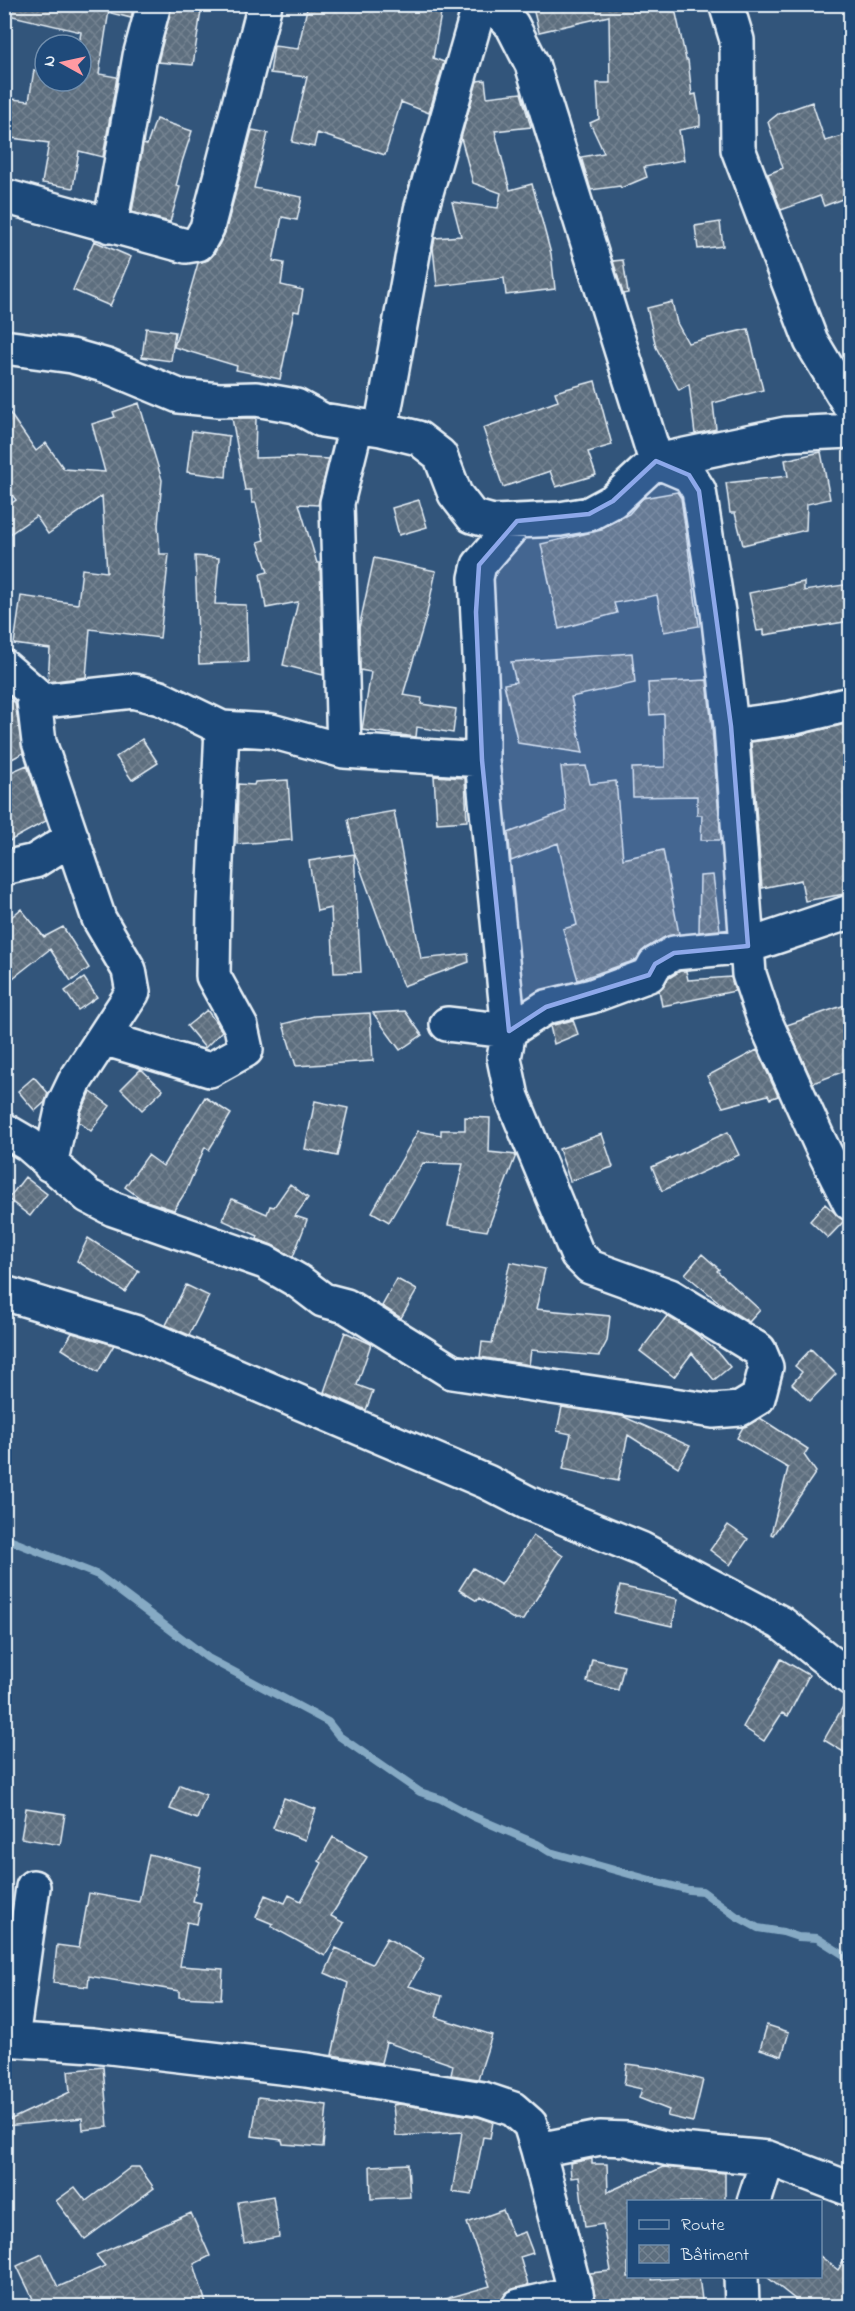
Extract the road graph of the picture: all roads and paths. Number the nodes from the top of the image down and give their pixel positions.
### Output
1 (154, 4) edge
2 (265, 4) edge
3 (480, 4) edge
4 (491, 4) edge
5 (726, 4) edge
6 (4, 196) edge
7 (110, 226) junction
8 (4, 347) edge
9 (850, 406) edge
10 (368, 428) junction
11 (850, 431) edge
12 (656, 461) junction
13 (517, 521) junction
14 (4, 667) edge
15 (36, 702) junction
16 (850, 704) edge
17 (731, 726) junction
18 (222, 728) junction
19 (344, 751) junction
20 (482, 760) junction
21 (72, 838) junction
22 (4, 868) edge
23 (850, 912) edge
24 (748, 946) junction
25 (447, 1024) dead end
26 (509, 1031) junction
27 (103, 1038) junction
28 (4, 1130) edge
29 (50, 1165) junction
30 (850, 1203) edge
31 (4, 1293) edge
32 (850, 1678) edge
33 (33, 1887) dead end
34 (8, 2039) edge
35 (538, 2150) junction
36 (768, 2158) junction
37 (850, 2189) edge
38 (755, 2200) edge
39 (741, 2278) edge
40 (578, 2300) edge
41 (519, 2307) edge
42 (742, 2307) edge

1 - 7 street
2 - 7 street
3 - 10 street
4 - 12 street
5 - 9 street
6 - 7 street
8 - 10 street
10 - 13 street
10 - 19 street
11 - 12 street
12 - 13 street
12 - 17 street
13 - 20 street
14 - 15 street
15 - 18 street
15 - 21 street
16 - 17 street
17 - 24 street
18 - 19 street
18 - 27 street
19 - 20 street
20 - 26 street
21 - 22 street
21 - 27 street
23 - 24 street
24 - 26 street
24 - 30 street
25 - 26 street
26 - 29 street
27 - 29 street
28 - 29 street
31 - 32 street
33 - 34 street
34 - 35 street
35 - 36 street
35 - 40 street
36 - 37 street
36 - 38 street
39 - 42 street
40 - 41 street

